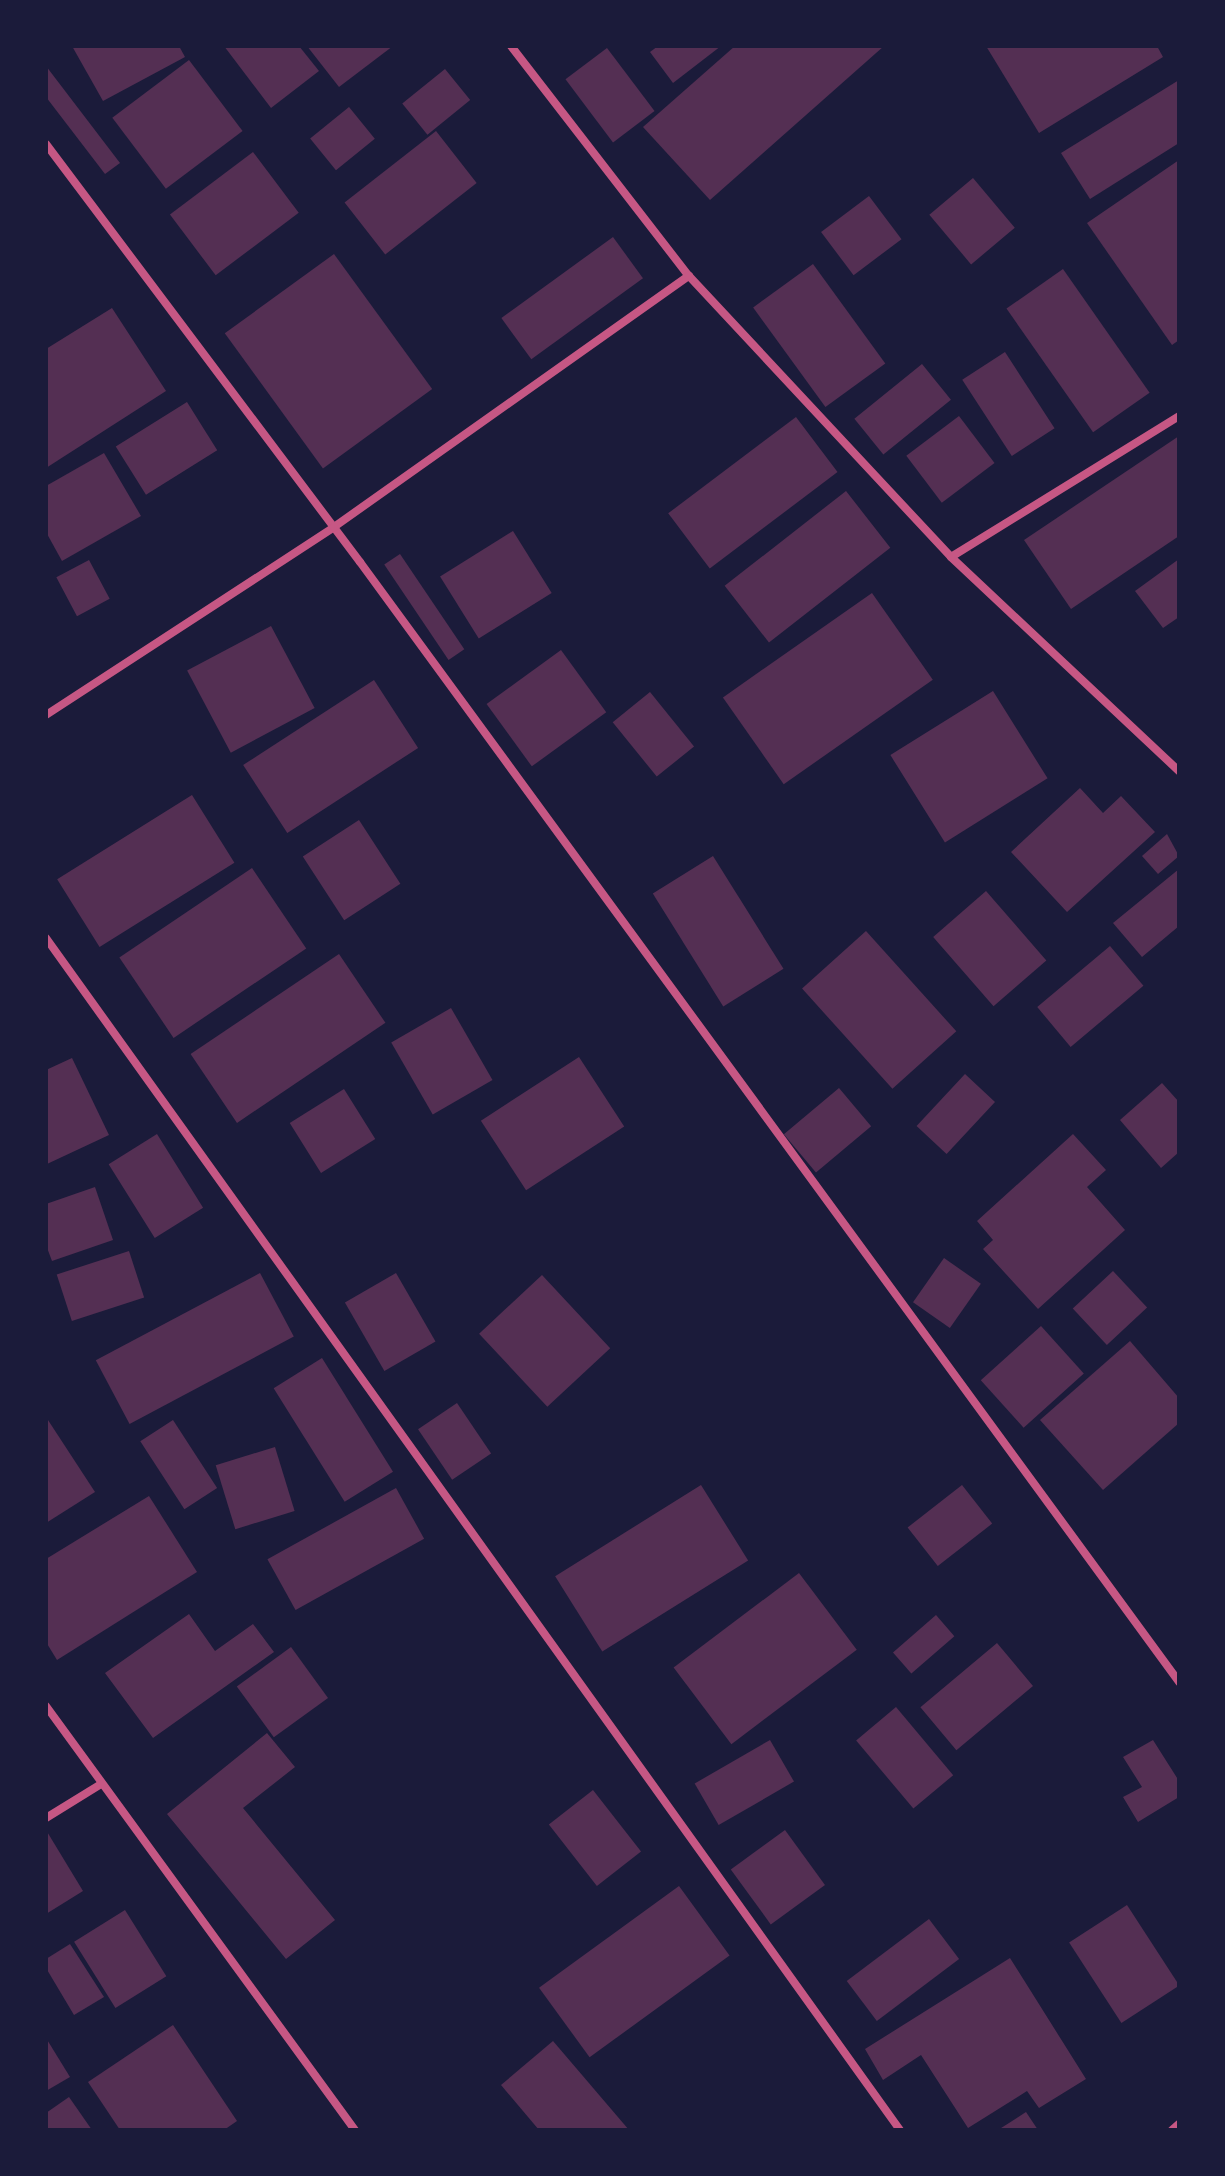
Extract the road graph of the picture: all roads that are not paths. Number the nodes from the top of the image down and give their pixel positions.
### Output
1 (511, 46) edge
2 (46, 144) edge
3 (689, 276) junction
4 (1179, 416) edge
5 (334, 527) junction
6 (951, 557) junction
7 (46, 715) edge
8 (1179, 771) edge
9 (46, 938) edge
10 (1179, 1682) edge
11 (46, 1706) edge
12 (101, 1784) junction
13 (46, 1818) edge
14 (1179, 2124) edge
15 (355, 2130) edge
16 (900, 2130) edge
17 (1172, 2130) edge

1 - 3 street
2 - 5 street
3 - 5 street
3 - 6 street
4 - 6 street
5 - 7 street
5 - 10 street
6 - 8 street
9 - 16 street
11 - 12 street
12 - 13 street
12 - 15 street
14 - 17 street

